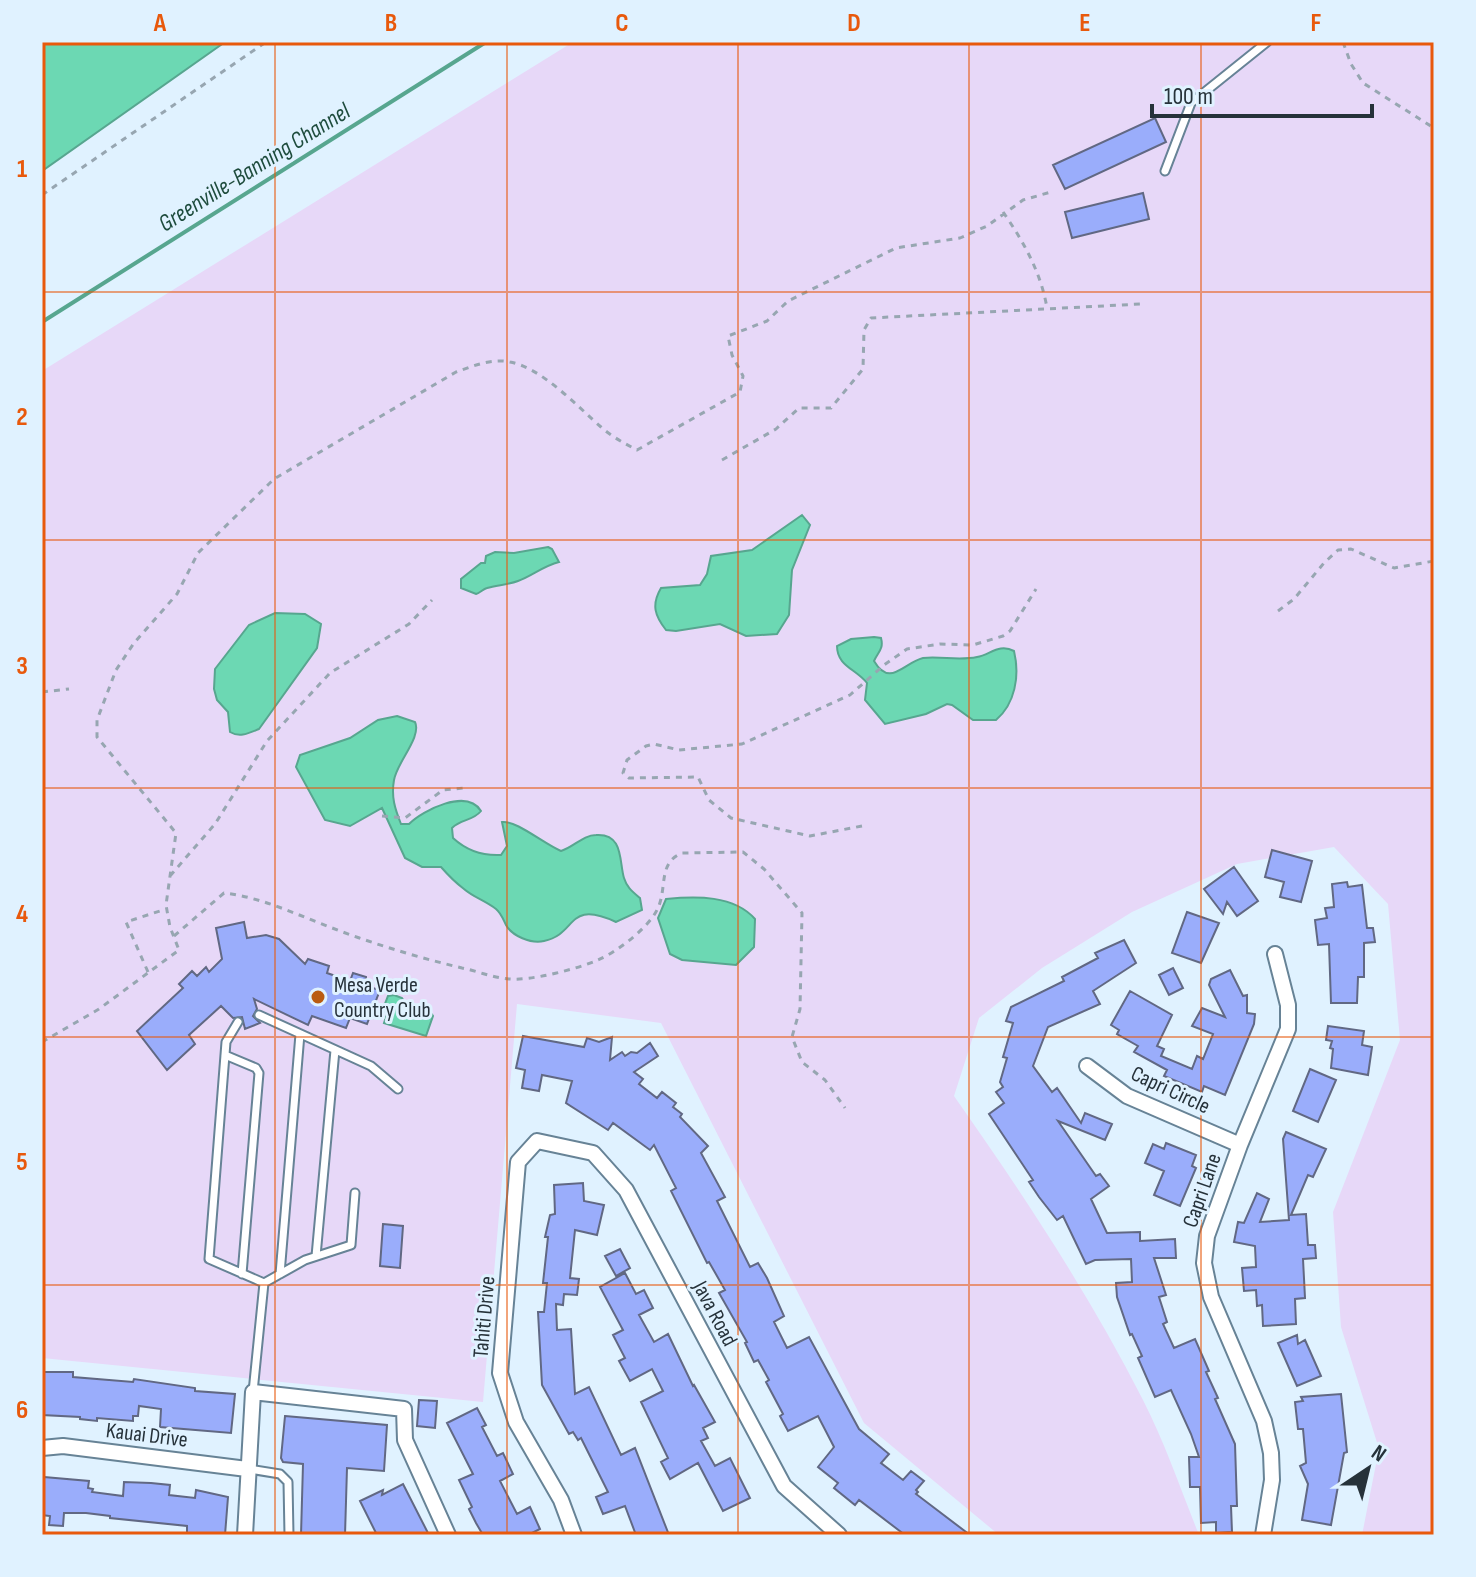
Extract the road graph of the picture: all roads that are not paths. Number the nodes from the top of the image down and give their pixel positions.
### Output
1 (1267, 42) edge
2 (1165, 171) dead end
3 (1275, 954) dead end
4 (259, 1015) dead end
5 (238, 1022) dead end
6 (300, 1034) junction
7 (335, 1050) junction
8 (225, 1055) junction
9 (1087, 1066) dead end
10 (398, 1089) dead end
11 (537, 1141) joint
12 (1240, 1145) junction
13 (355, 1193) dead end
14 (316, 1256) junction
15 (242, 1274) junction
16 (280, 1274) junction
17 (264, 1283) junction
18 (253, 1392) junction
19 (42, 1448) edge
20 (247, 1469) junction
21 (245, 1535) edge
22 (289, 1535) edge
23 (448, 1535) edge
24 (574, 1535) edge
25 (839, 1535) edge
26 (1263, 1535) edge

1 - 2 lane
3 - 12 street, Capri Lane
4 - 6 lane
5 - 8 lane
6 - 7 lane
6 - 16 lane
7 - 10 lane
7 - 14 lane
8 - 15 lane
8 - 15 lane
9 - 12 street, Capri Circle
11 - 24 street, Tahiti Drive
11 - 25 street, Java Road
12 - 26 street, Capri Lane
13 - 14 lane
14 - 16 lane
15 - 17 lane
16 - 17 lane
17 - 18 lane
18 - 20 street
18 - 23 street
19 - 20 street, Kauai Drive
20 - 21 street
20 - 22 lane

